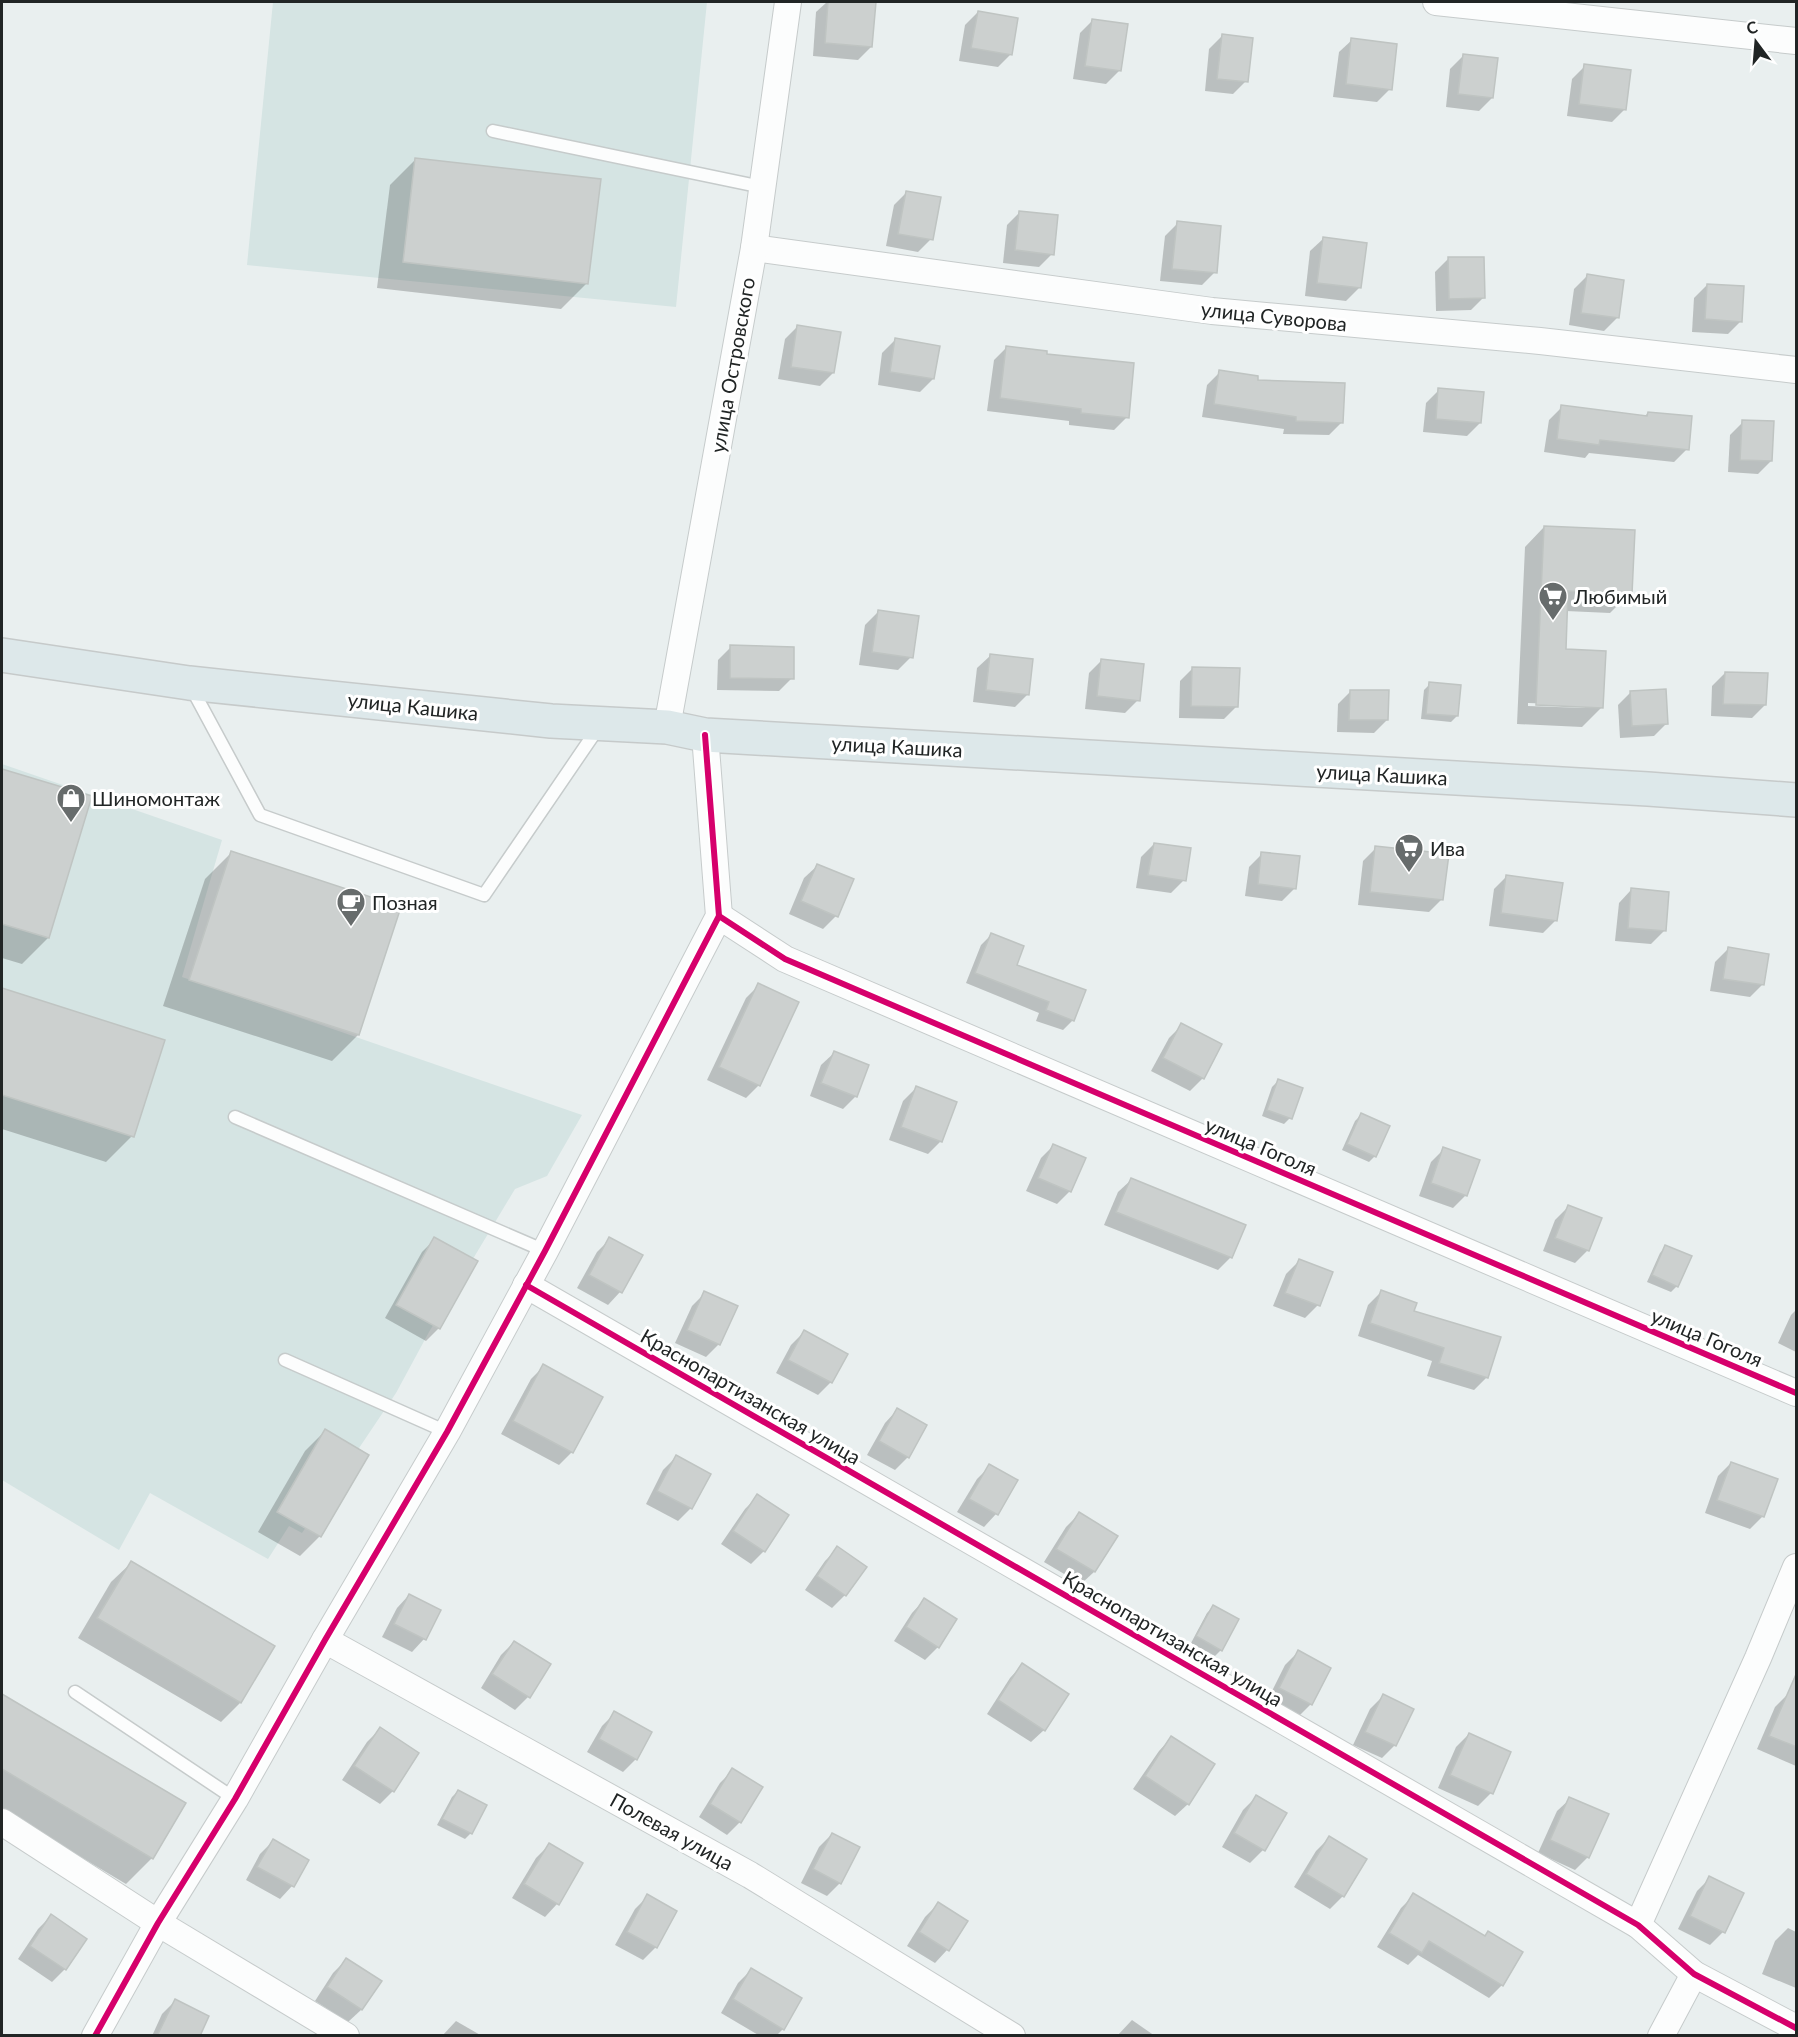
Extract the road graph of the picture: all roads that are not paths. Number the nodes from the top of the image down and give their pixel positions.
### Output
1 (788, 2) edge
2 (1436, 2) edge
3 (1797, 41) edge
4 (493, 131) dead end
5 (762, 187) junction
6 (754, 248) junction
7 (1797, 370) edge
8 (2, 655) edge
9 (189, 683) junction
10 (600, 723) junction
11 (667, 727) junction
12 (705, 735) junction
13 (1797, 800) edge
14 (719, 916) junction
15 (235, 1117) dead end
16 (545, 1251) junction
17 (526, 1285) junction
18 (285, 1360) dead end
19 (1797, 1394) edge
20 (447, 1432) junction
21 (1797, 1568) edge
22 (325, 1640) junction
23 (75, 1692) dead end
24 (235, 1799) junction
25 (2, 1822) edge
26 (158, 1923) junction
27 (1638, 1925) junction
28 (1694, 1974) junction
29 (1797, 2028) edge
30 (95, 2036) edge
31 (346, 2036) edge
32 (1012, 2036) edge
33 (1661, 2036) edge

1 - 5 street, улица Островского
2 - 3 street
4 - 5 lane
5 - 6 street, улица Островского
6 - 7 street, улица Суворова
6 - 11 street, улица Островского
8 - 9 highway, улица Кашика
9 - 10 highway, улица Кашика
9 - 10 lane
10 - 11 highway, улица Кашика
11 - 12 highway, улица Кашика
12 - 13 highway, улица Кашика
12 - 14 street
14 - 16 street
14 - 19 street, улица Гоголя
15 - 16 lane
16 - 17 street
17 - 20 street
17 - 27 street, Краснопартизанская улица
18 - 20 lane
20 - 22 street
21 - 27 street
22 - 24 street
22 - 32 street, Полевая улица
23 - 24 lane
24 - 26 street
25 - 26 street
26 - 30 street
26 - 31 street
27 - 28 street, Краснопартизанская улица
28 - 29 street, Краснопартизанская улица
28 - 33 street

